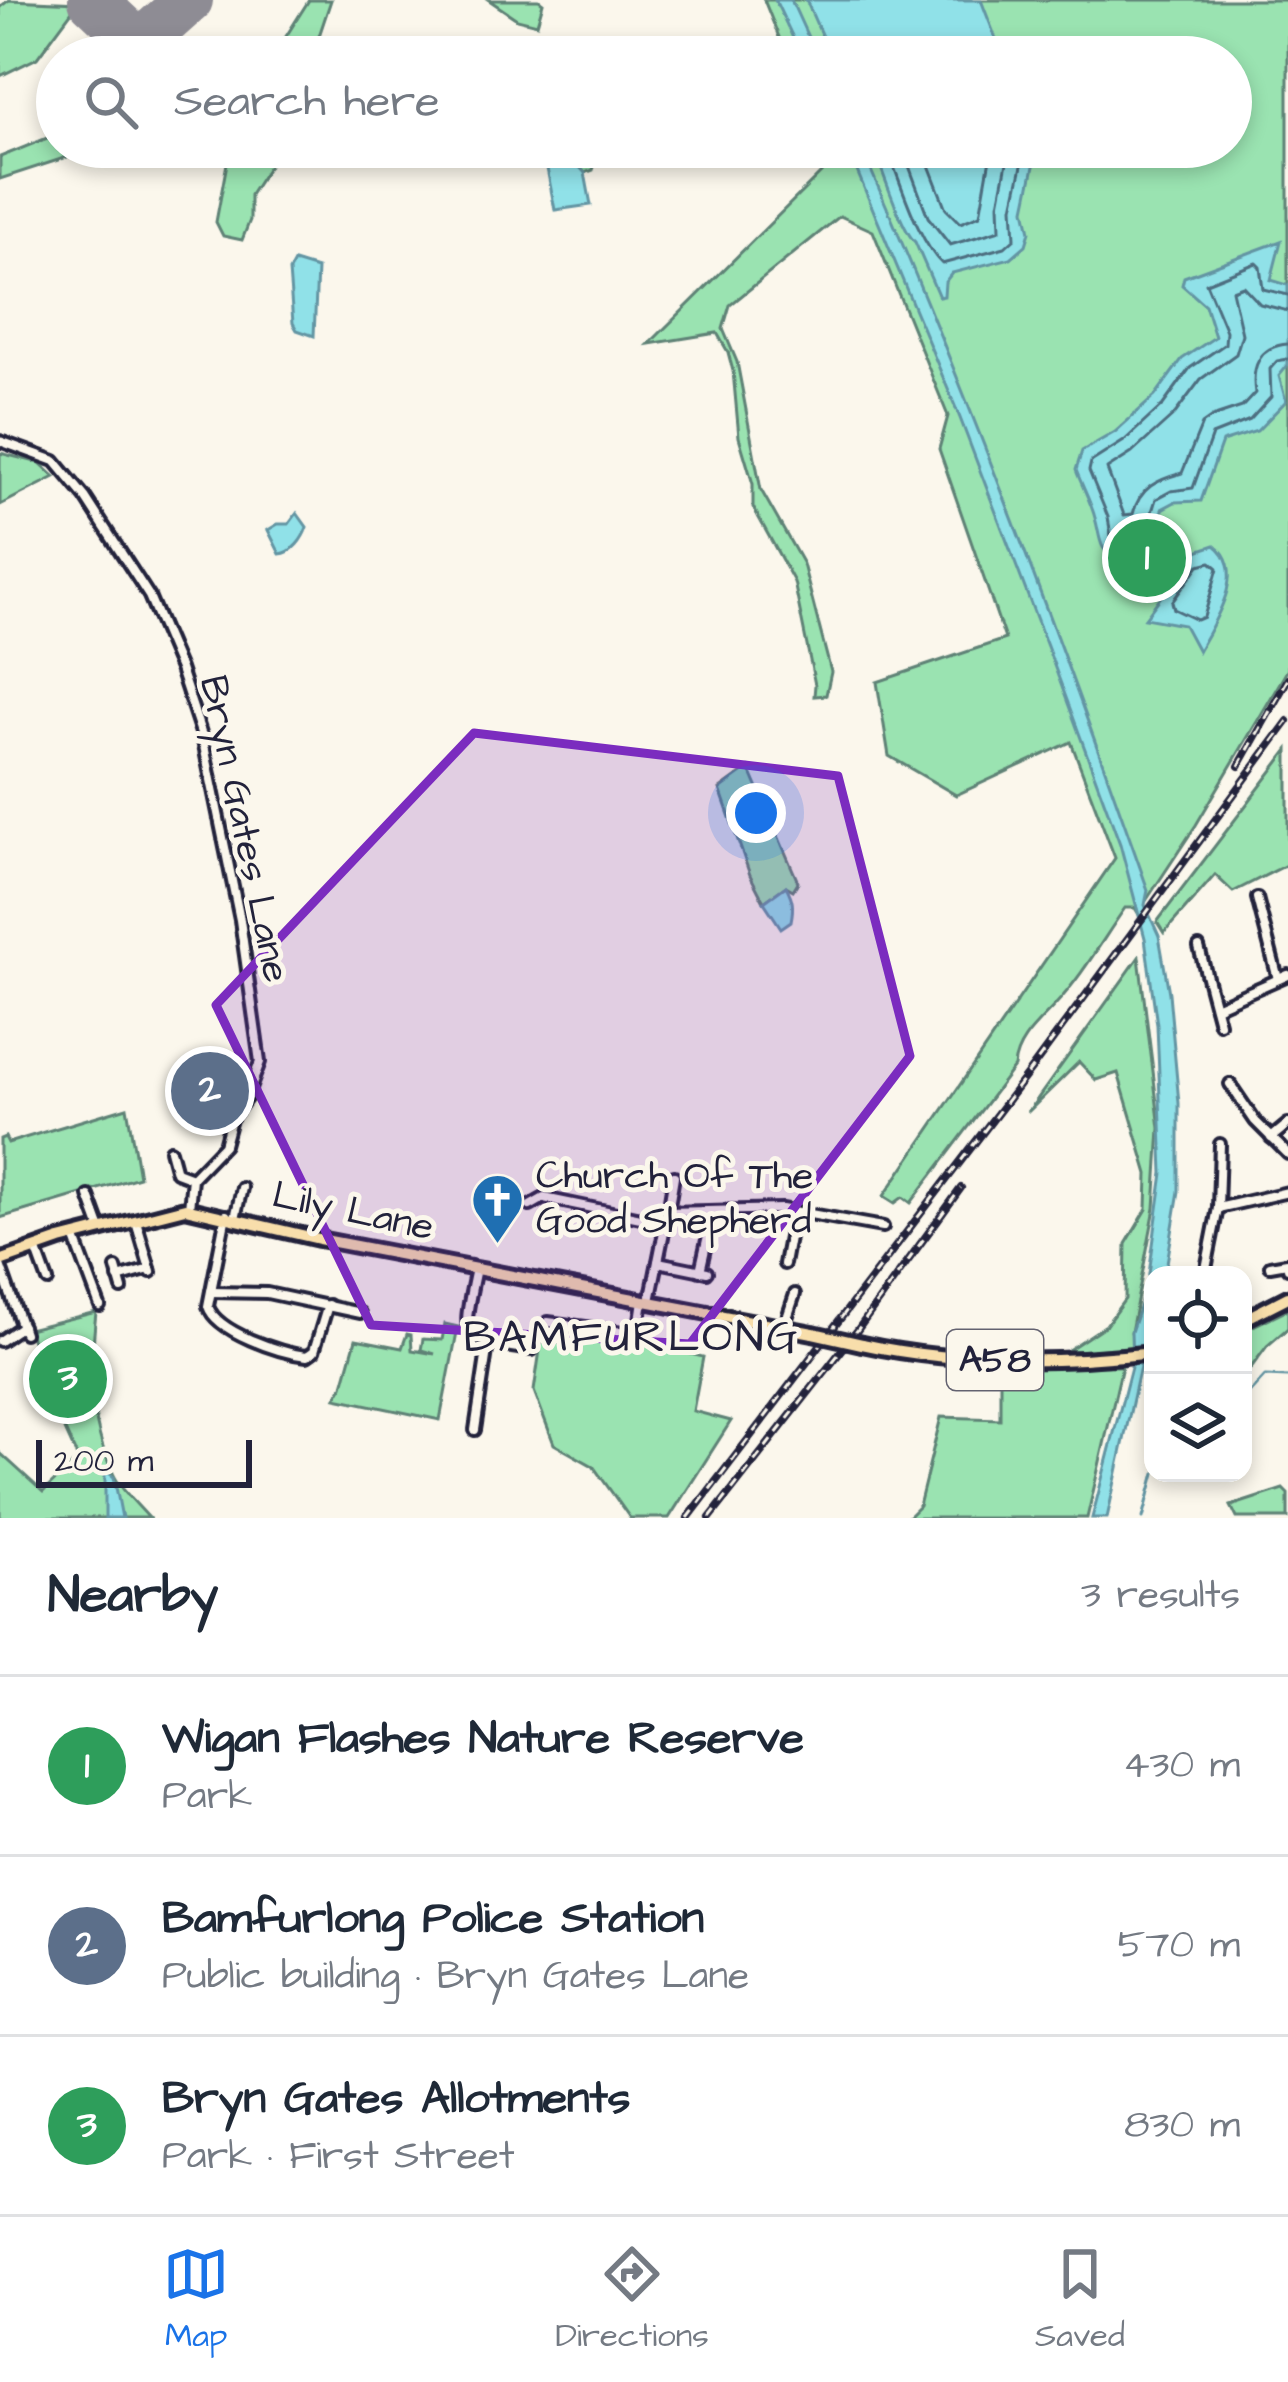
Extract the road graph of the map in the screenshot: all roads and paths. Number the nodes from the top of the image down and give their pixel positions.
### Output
1 (0, 442) edge
2 (1257, 898) dead end
3 (1199, 946) dead end
4 (1283, 977) edge
5 (1215, 1006) junction
6 (1219, 1023) dead end
7 (1230, 1084) dead end
8 (1288, 1124) edge
9 (1270, 1138) junction
10 (1220, 1144) dead end
11 (170, 1150) dead end
12 (1288, 1154) edge
13 (674, 1176) dead end
14 (192, 1178) junction
15 (242, 1188) dead end
16 (1288, 1192) edge
17 (88, 1196) dead end
18 (530, 1206) dead end
19 (185, 1208) junction
20 (1218, 1208) junction
21 (794, 1211) junction
22 (668, 1212) junction
23 (230, 1216) junction
24 (135, 1220) junction
25 (665, 1223) junction
26 (876, 1228) dead end
27 (100, 1229) junction
28 (74, 1236) junction
29 (707, 1240) dead end
30 (36, 1248) junction
31 (658, 1262) junction
32 (0, 1263) edge
33 (784, 1264) dead end
34 (1288, 1264) edge
35 (1210, 1266) edge
36 (1270, 1266) dead end
37 (476, 1268) junction
38 (48, 1281) dead end
39 (122, 1289) dead end
40 (211, 1292) junction
41 (795, 1294) dead end
42 (1288, 1298) edge
43 (647, 1301) junction
44 (328, 1305) junction
45 (100, 1306) dead end
46 (360, 1312) dead end
47 (1252, 1316) edge
48 (548, 1322) dead end
49 (784, 1327) junction
50 (0, 1341) edge
51 (488, 1343) junction
52 (532, 1350) dead end
53 (1144, 1354) edge
54 (475, 1430) dead end

1 - 14 street, Bryn Gates Lane
2 - 4 street
3 - 5 street
4 - 5 street
5 - 6 street
7 - 9 street
8 - 9 street
9 - 12 street
10 - 20 street
11 - 14 street
13 - 22 street
14 - 19 street
15 - 23 street
16 - 20 street
17 - 27 street
18 - 25 street
19 - 23 main road, Lily Lane / A58
19 - 24 main road, A58
20 - 35 street
21 - 22 street
21 - 26 street
21 - 33 street
22 - 25 street
23 - 37 main road, Lily Lane / A58
23 - 40 street
24 - 27 main road, A58
24 - 39 street
25 - 31 street
27 - 28 main road, A58
28 - 30 main road, A58
28 - 45 street
29 - 31 street
30 - 32 main road, A58
30 - 38 street
31 - 43 street
32 - 50 street
34 - 36 street
37 - 43 main road, Lily Lane / A58
37 - 51 street
40 - 44 street
40 - 44 street
41 - 49 street
42 - 47 main road
43 - 48 street
43 - 49 main road, Lily Lane / A58
44 - 46 street
49 - 53 main road, Lily Lane / A58, bridge
51 - 52 street
51 - 54 street

